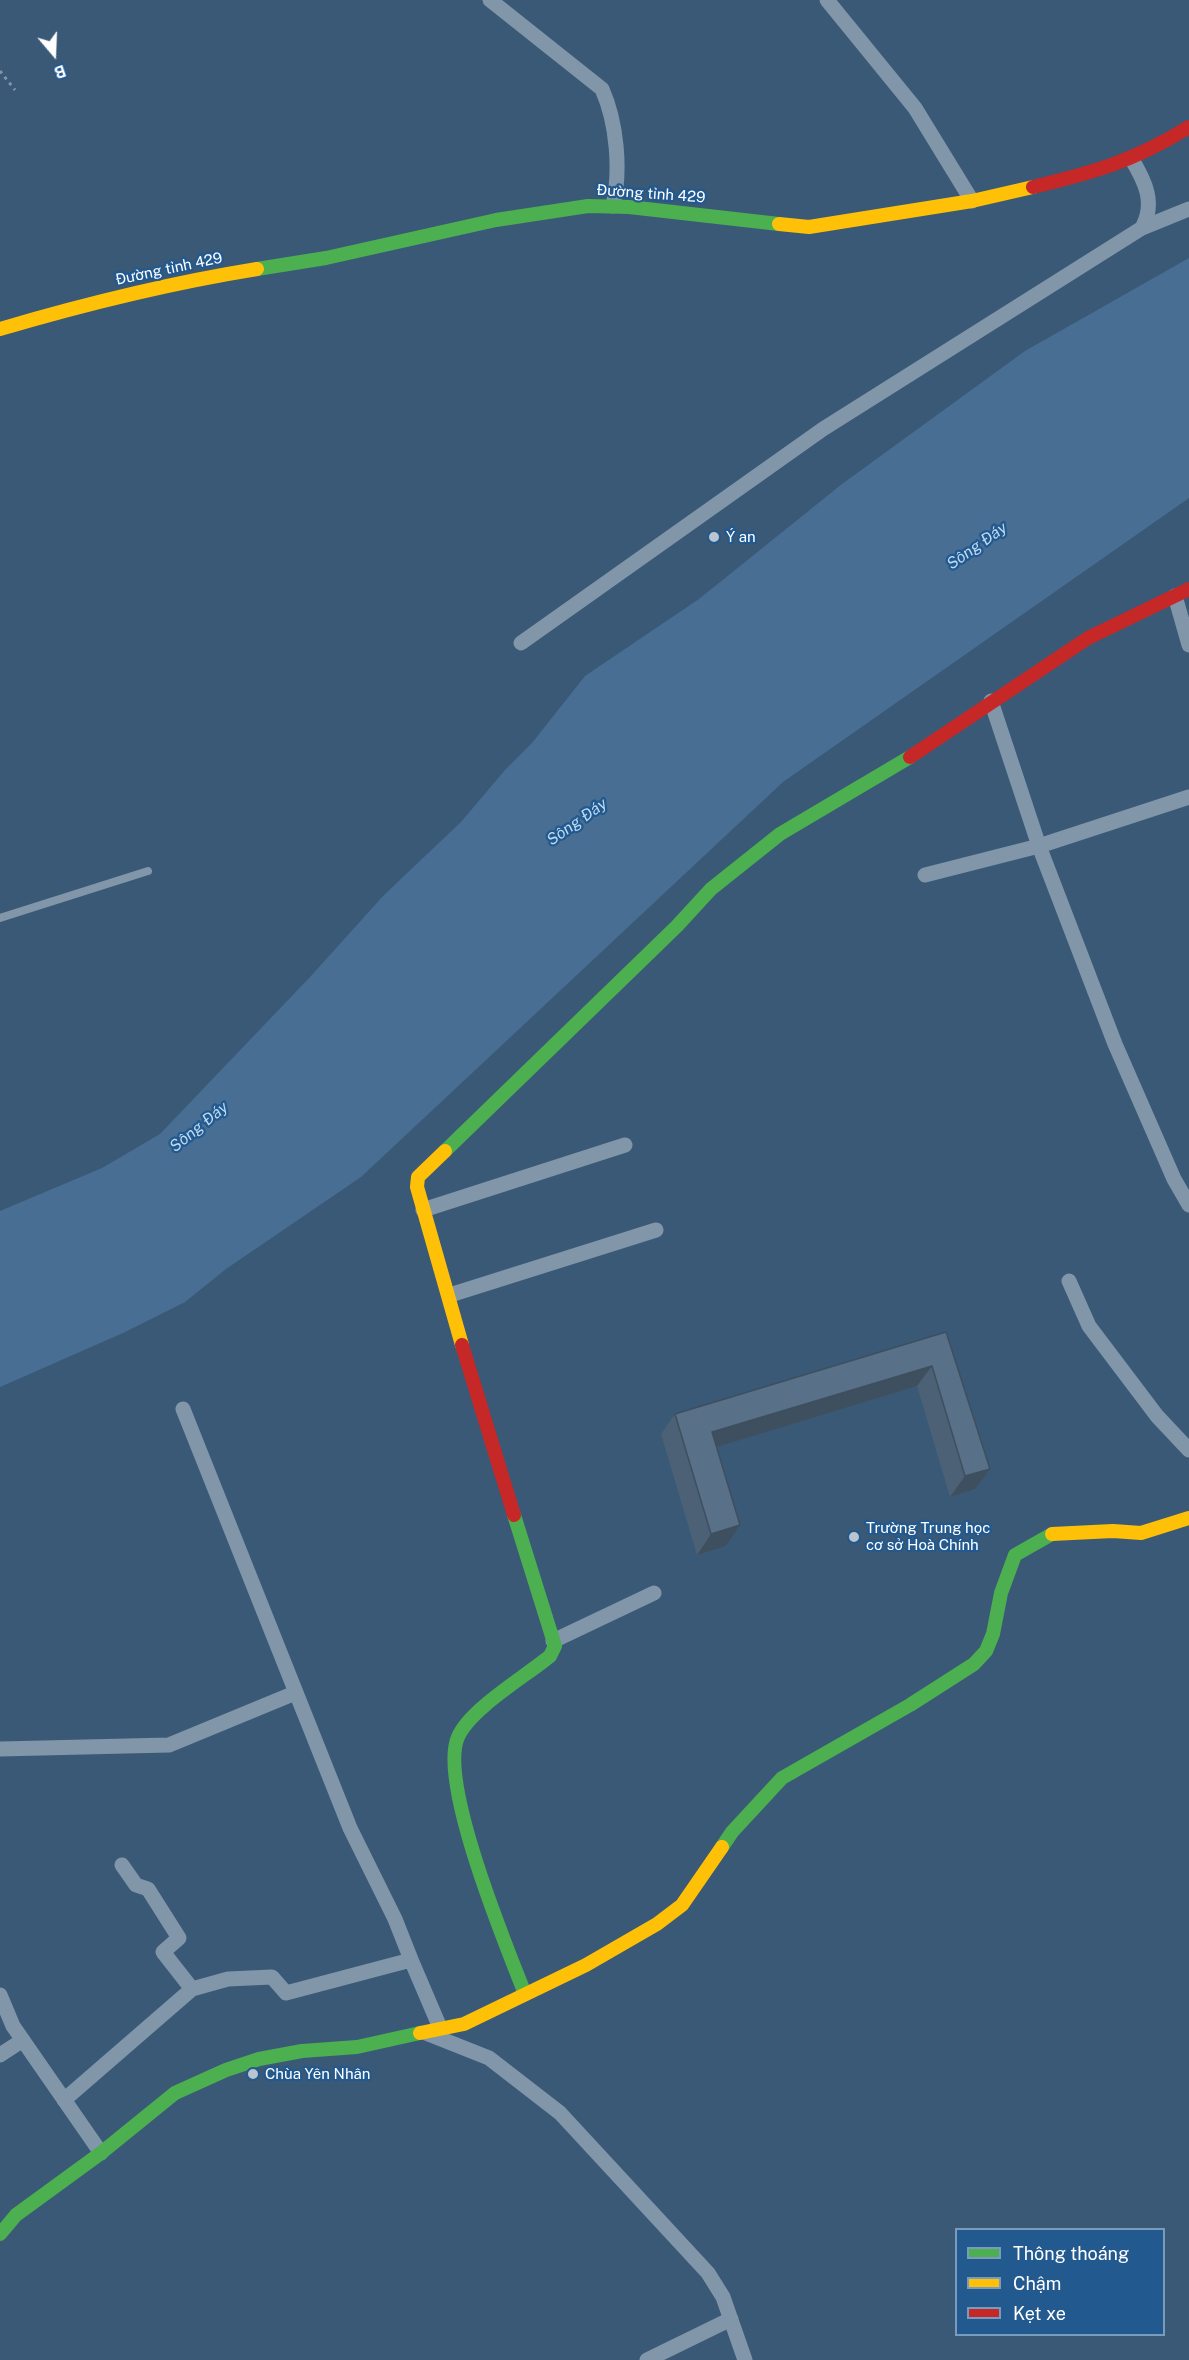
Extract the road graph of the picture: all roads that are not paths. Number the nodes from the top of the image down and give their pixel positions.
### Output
1 (490, 0) edge
2 (827, 0) edge
3 (1189, 128) edge
4 (1131, 158) junction
5 (972, 201) junction
6 (613, 206) junction
7 (1189, 209) edge
8 (1142, 228) junction
9 (0, 328) edge
10 (1189, 589) edge
11 (1175, 596) junction
12 (521, 644) dead end
13 (1189, 645) edge
14 (992, 701) junction
15 (1189, 798) edge
16 (1039, 846) junction
17 (148, 871) dead end
18 (925, 875) dead end
19 (0, 918) edge
20 (625, 1145) dead end
21 (1189, 1205) edge
22 (423, 1210) junction
23 (656, 1230) dead end
24 (1069, 1281) dead end
25 (450, 1295) junction
26 (183, 1409) dead end
27 (1189, 1450) edge
28 (1189, 1518) edge
29 (654, 1593) dead end
30 (553, 1641) junction
31 (295, 1693) junction
32 (0, 1749) edge
33 (123, 1865) dead end
34 (412, 1962) junction
35 (192, 1989) junction
36 (525, 1994) junction
37 (0, 1995) edge
38 (441, 2030) junction
39 (420, 2031) junction
40 (23, 2040) junction
41 (0, 2055) edge
42 (64, 2100) junction
43 (101, 2153) junction
44 (0, 2234) edge
45 (731, 2319) junction
46 (647, 2360) edge
47 (745, 2360) edge

1 - 6 street
2 - 5 street
3 - 4 street, Đường tỉnh 429
4 - 5 street, Đường tỉnh 429
4 - 8 street
5 - 6 street, Đường tỉnh 429
6 - 9 street, Đường tỉnh 429
7 - 8 street
8 - 12 street
10 - 11 street
11 - 13 street
11 - 14 street
14 - 16 street
14 - 22 street
15 - 16 street
16 - 18 street
16 - 21 street
17 - 19 lane
20 - 22 street
22 - 25 street
23 - 25 street
24 - 27 street
25 - 30 street
26 - 31 street
28 - 36 street
29 - 30 street
30 - 36 street
31 - 32 street
31 - 34 street
33 - 35 street
34 - 35 street
34 - 38 street
35 - 42 street
36 - 38 street
37 - 40 street
38 - 39 street
39 - 43 street
39 - 45 street
40 - 41 street
40 - 42 street
42 - 43 street
43 - 44 street
45 - 46 street
45 - 47 street

